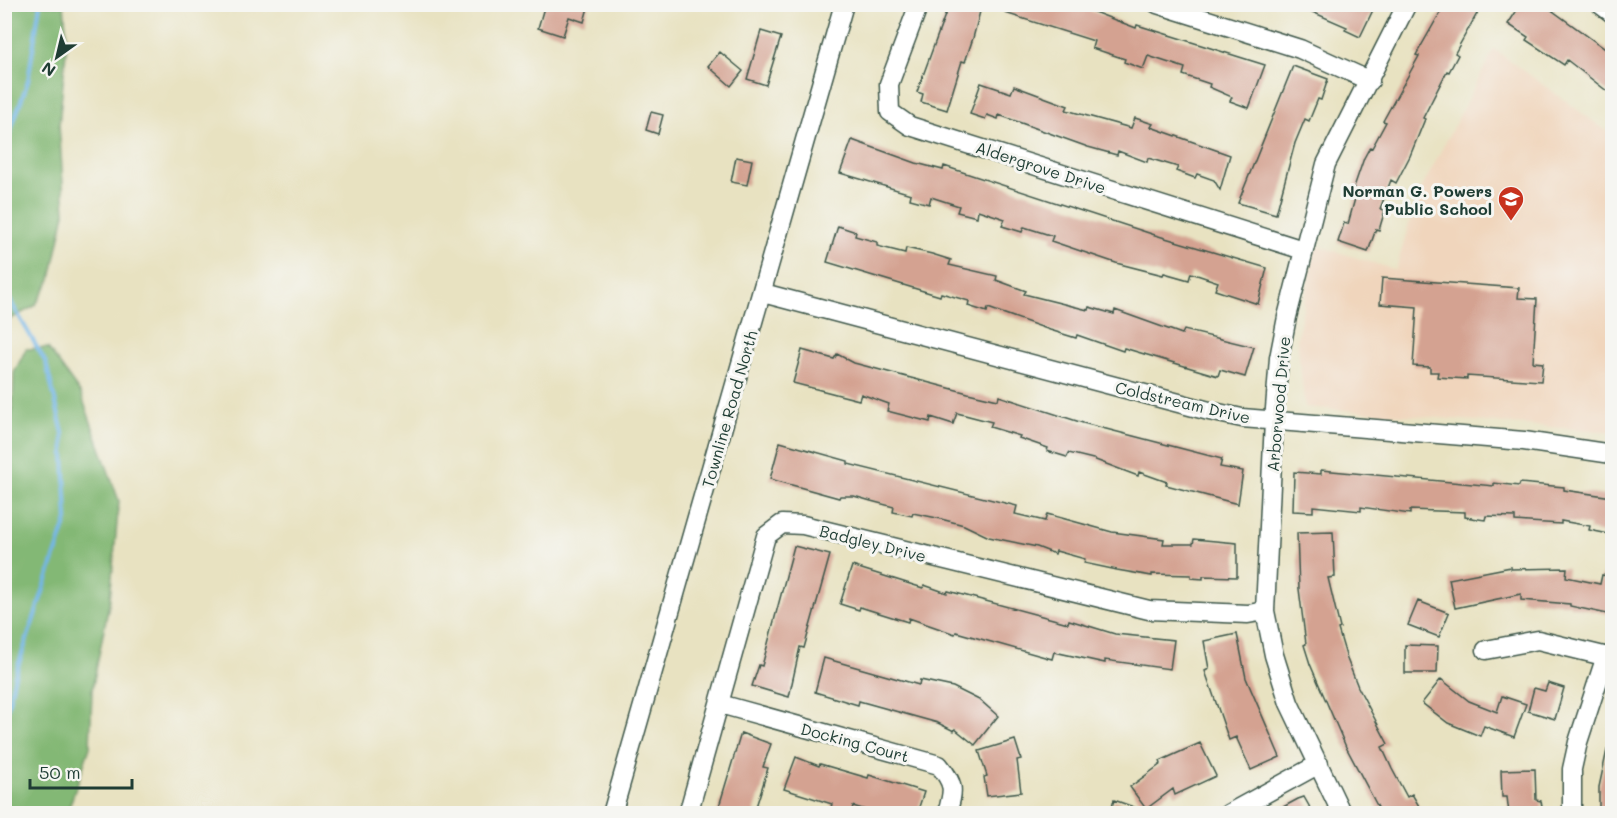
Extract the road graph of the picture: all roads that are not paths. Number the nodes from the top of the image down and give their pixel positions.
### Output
1 (844, 4) edge
2 (919, 4) edge
3 (1157, 4) edge
4 (1407, 4) edge
5 (1600, 4) edge
6 (1612, 13) edge
7 (1370, 81) junction
8 (1304, 250) junction
9 (763, 293) junction
10 (1274, 421) junction
11 (1612, 454) edge
12 (1265, 611) junction
13 (1486, 650) dead end
14 (1609, 657) edge
15 (720, 704) junction
16 (1319, 764) junction
17 (612, 813) edge
18 (688, 813) edge
19 (947, 813) edge
20 (1228, 813) edge
21 (1342, 813) edge
22 (1572, 813) edge

1 - 9 street, Townline Road North
2 - 8 street, Aldergrove Drive
3 - 7 street
4 - 7 street, Arborwood Drive
5 - 6 street
7 - 8 street, Arborwood Drive
8 - 10 street, Arborwood Drive
9 - 10 street, Coldstream Drive
9 - 17 street, Townline Road North
10 - 11 street, Coldstream Drive
10 - 12 street, Arborwood Drive
12 - 15 street, Badgley Drive
12 - 16 street, Arborwood Drive
13 - 14 street
14 - 22 street
15 - 18 street, Badgley Drive
15 - 19 street, Docking Court
16 - 20 street
16 - 21 street, Arborwood Drive

